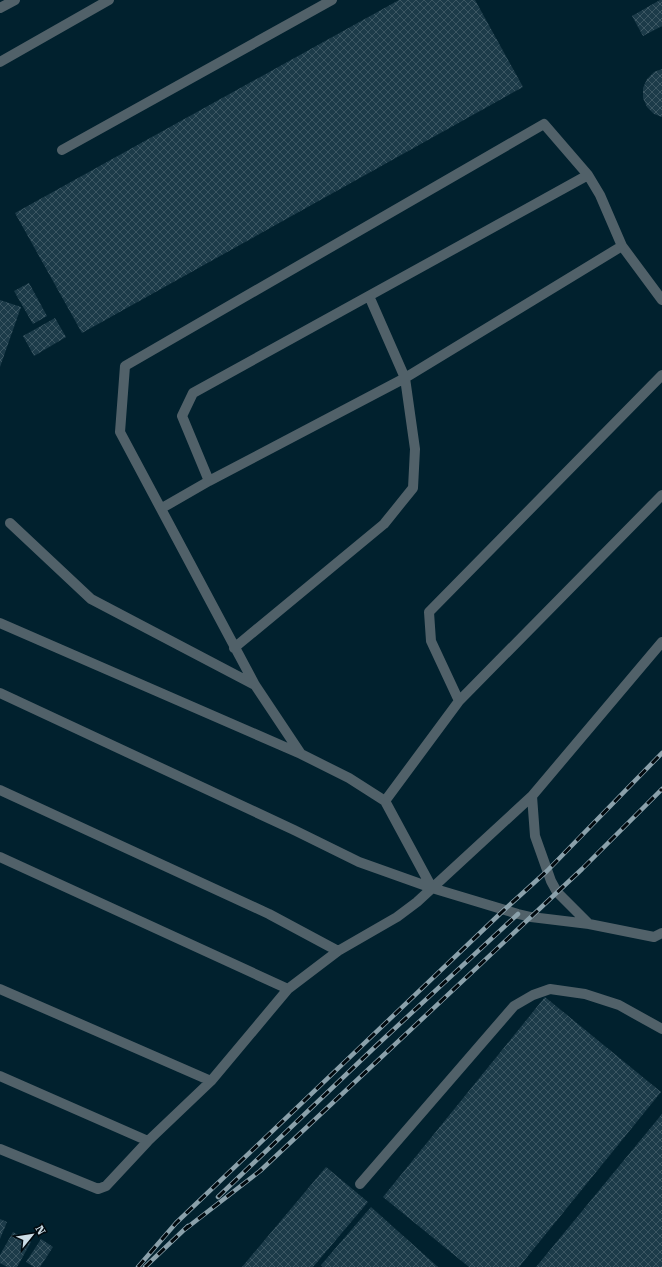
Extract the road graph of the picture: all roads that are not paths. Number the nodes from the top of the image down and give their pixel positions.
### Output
1 (15, 0) edge
2 (109, 0) edge
3 (332, 0) edge
4 (0, 8) edge
5 (0, 62) edge
6 (62, 150) dead end
7 (588, 175) junction
8 (622, 246) junction
9 (369, 296) junction
10 (662, 300) edge
11 (662, 375) edge
12 (405, 378) junction
13 (209, 481) junction
14 (662, 495) edge
15 (162, 508) junction
16 (10, 523) dead end
17 (0, 623) edge
18 (662, 642) edge
19 (234, 648) junction
20 (254, 685) junction
21 (0, 693) edge
22 (459, 701) junction
23 (301, 754) junction
24 (0, 790) edge
25 (532, 796) junction
26 (385, 801) junction
27 (0, 857) edge
28 (432, 888) junction
29 (589, 924) junction
30 (659, 937) edge
31 (338, 951) junction
32 (0, 989) edge
33 (288, 990) junction
34 (662, 1029) edge
35 (0, 1076) edge
36 (210, 1081) junction
37 (148, 1141) junction
38 (0, 1150) edge
39 (360, 1184) dead end

1 - 4 lane
2 - 5 lane
3 - 6 lane
7 - 8 lane
7 - 9 lane
7 - 15 lane
8 - 10 lane
8 - 12 lane
9 - 12 lane
9 - 13 lane
11 - 22 lane
12 - 13 lane
12 - 19 lane
13 - 15 lane
14 - 22 lane
15 - 19 lane
16 - 20 lane
17 - 23 lane
18 - 25 lane
19 - 20 lane
20 - 23 lane
21 - 28 lane
22 - 26 lane
23 - 26 lane
24 - 31 lane
25 - 28 lane
25 - 29 lane
26 - 28 lane
27 - 33 lane
28 - 29 lane
28 - 31 lane
29 - 30 lane
31 - 33 lane
32 - 36 lane
33 - 36 lane
34 - 39 lane
35 - 37 lane
36 - 37 lane
37 - 38 lane

